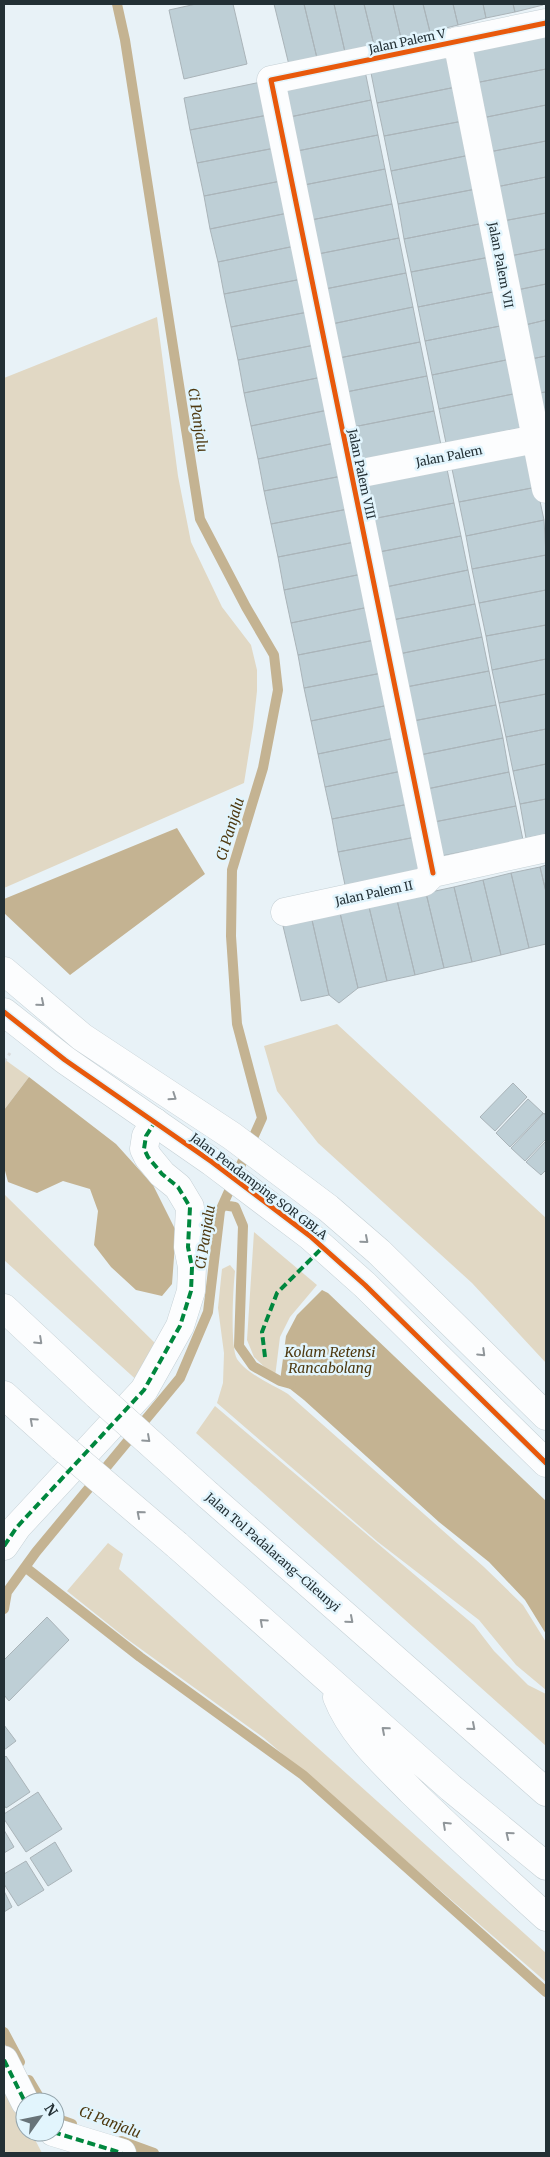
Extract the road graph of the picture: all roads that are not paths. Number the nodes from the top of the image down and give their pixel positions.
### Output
1 (546, 22) edge
2 (457, 41) junction
3 (272, 80) joint
4 (541, 438) edge
5 (352, 475) junction
6 (546, 489) edge
7 (546, 848) edge
8 (433, 873) junction
9 (285, 912) dead end
10 (4, 971) edge
11 (4, 1012) edge
12 (155, 1122) junction
13 (284, 1175) junction
14 (265, 1203) junction
15 (4, 1308) edge
16 (4, 1395) edge
17 (546, 1416) edge
18 (546, 1463) edge
19 (4, 1546) edge
20 (333, 1684) junction
21 (546, 1792) edge
22 (546, 1866) edge
23 (546, 1918) edge
24 (4, 2060) edge
25 (20, 2092) edge
26 (65, 2136) edge
27 (122, 2153) edge

1 - 2 main road, Jalan Palem V
2 - 3 main road, Jalan Palem V
2 - 4 main road, Jalan Palem VII
3 - 5 main road, Jalan Palem VIII
4 - 5 main road, Jalan Palem
4 - 6 main road, Jalan Palem VII
5 - 8 main road, Jalan Palem VIII
7 - 8 main road, Jalan Palem II
8 - 9 main road, Jalan Palem II
10 -> 13 main road, Jalan Pendamping SOR GBLA
11 - 12 main road, Jalan Pendamping SOR GBLA
12 - 14 main road, Jalan Pendamping SOR GBLA
12 - 19 main road
13 - 14 main road
13 -> 17 main road, Jalan Pendamping SOR GBLA
14 - 18 main road, Jalan Pendamping SOR GBLA
15 -> 21 main road, Jalan Tol Padalarang–Cileunyi, bridge
20 -> 16 main road, bridge
22 -> 20 main road
23 -> 20 main road
24 - 25 main road
26 - 27 main road

